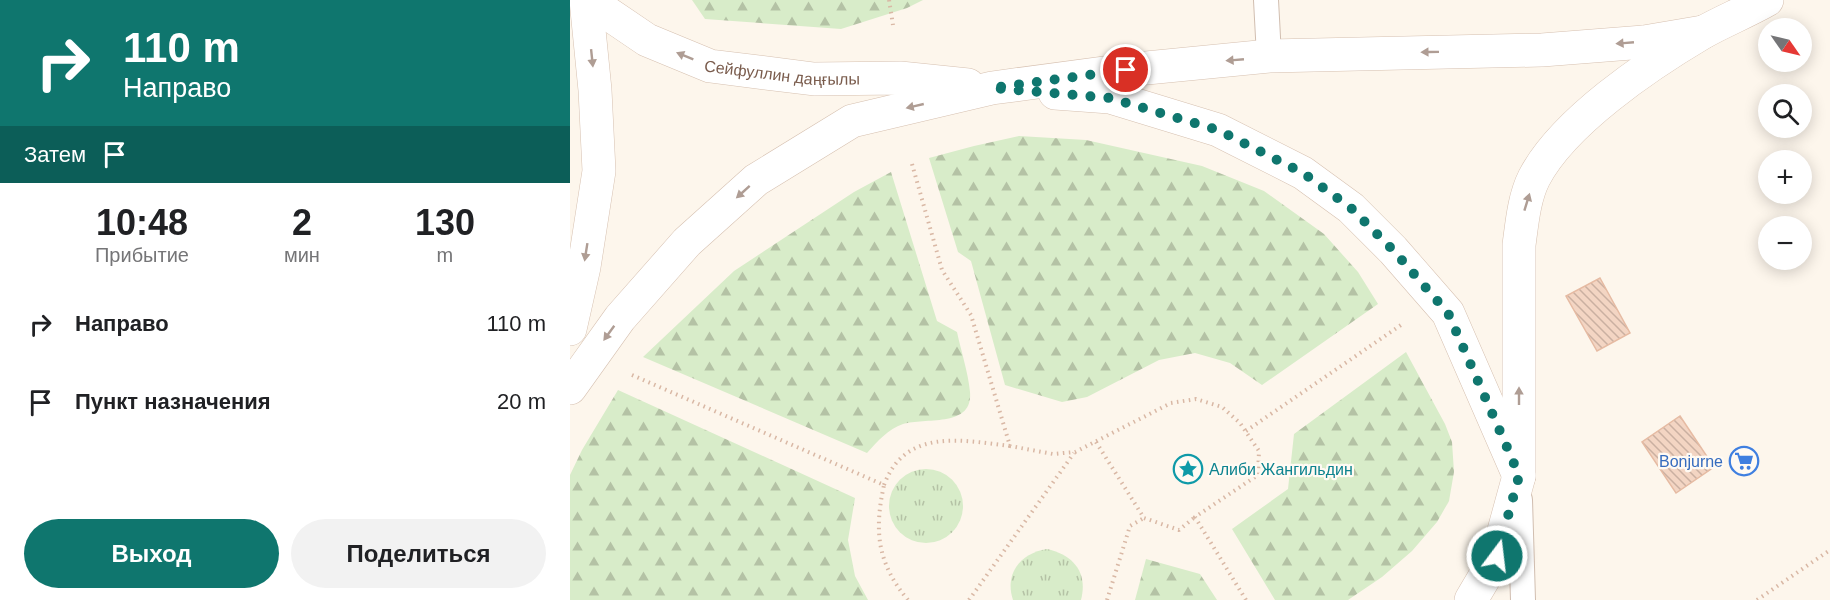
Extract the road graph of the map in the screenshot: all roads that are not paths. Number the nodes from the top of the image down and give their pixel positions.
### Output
1 (587, 0) edge
2 (1266, 0) edge
3 (1767, 0) edge
4 (1703, 32) junction
5 (1269, 56) junction
6 (992, 88) junction
7 (570, 329) edge
8 (570, 388) edge
9 (1519, 476) junction
10 (1471, 600) edge
11 (1523, 600) edge

6 -> 1 main road, Сейфуллин даңғылы
1 -> 7 main road, Сейфуллин даңғылы
2 - 5 lane
3 - 4 main road
4 -> 5 main road
9 -> 4 main road
5 -> 6 main road
6 -> 8 main road
6 - 9 main road
9 - 10 main road
9 - 11 lane

